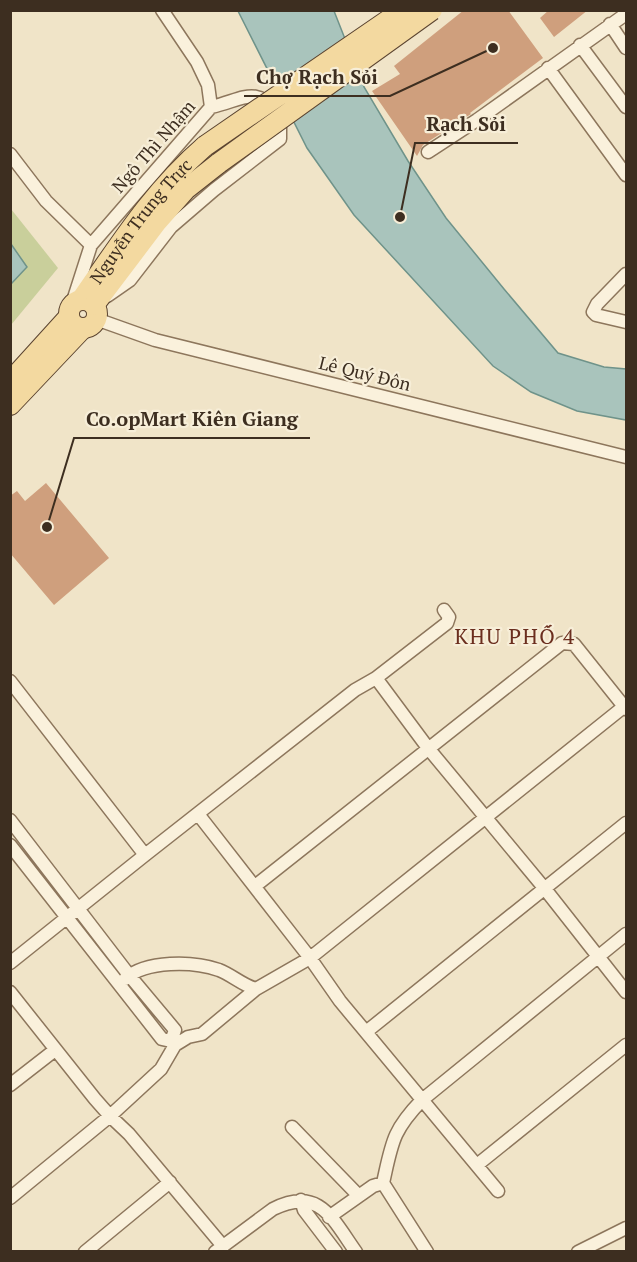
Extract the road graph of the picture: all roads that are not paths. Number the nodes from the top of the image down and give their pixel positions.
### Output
1 (162, 10) edge
2 (403, 10) edge
3 (432, 10) edge
4 (627, 14) edge
5 (610, 24) junction
6 (580, 45) junction
7 (627, 48) edge
8 (548, 68) junction
9 (211, 107) junction
10 (627, 107) edge
11 (428, 152) dead end
12 (10, 154) edge
13 (627, 175) edge
14 (91, 245) junction
15 (627, 274) edge
16 (82, 312) junction
17 (627, 322) edge
18 (10, 382) edge
19 (10, 405) edge
20 (627, 457) edge
21 (444, 610) dead end
22 (376, 678) junction
23 (10, 681) edge
24 (626, 707) edge
25 (428, 748) junction
26 (198, 814) junction
27 (486, 818) junction
28 (10, 820) edge
29 (627, 823) edge
30 (10, 845) edge
31 (144, 855) junction
32 (255, 886) junction
33 (545, 889) junction
34 (77, 908) junction
35 (66, 916) junction
36 (627, 934) edge
37 (597, 957) junction
38 (310, 958) junction
39 (10, 963) edge
40 (124, 979) junction
41 (256, 989) junction
42 (10, 992) edge
43 (627, 992) edge
44 (366, 1032) junction
45 (173, 1043) junction
46 (627, 1045) edge
47 (56, 1050) junction
48 (10, 1085) edge
49 (422, 1100) junction
50 (110, 1116) junction
51 (292, 1127) dead end
52 (477, 1165) junction
53 (170, 1182) junction
54 (383, 1183) junction
55 (498, 1191) dead end
56 (358, 1195) junction
57 (10, 1198) edge
58 (301, 1200) junction
59 (329, 1217) junction
60 (627, 1228) edge
61 (219, 1248) edge
62 (85, 1251) edge
63 (336, 1251) edge
64 (356, 1251) edge
65 (427, 1251) edge
66 (578, 1251) edge

1 - 9 street, Ngô Thì Nhậm
2 - 16 main road, Nguyễn Trung Trực, bridge
3 - 16 main road, Nguyễn Trung Trực, bridge
4 - 5 street
5 - 6 street
5 - 7 street
6 - 8 street
6 - 10 street
8 - 11 street
8 - 13 street
9 - 14 street, Ngô Thì Nhậm
9 - 16 street
12 - 14 street
14 - 16 street, Ngô Thì Nhậm
15 - 17 street
16 - 18 main road, Nguyễn Trung Trực
16 - 19 main road, Nguyễn Trung Trực
16 - 20 street, Lê Quý Đôn
21 - 22 street
22 - 25 street
22 - 26 street
23 - 31 street
24 - 25 street
24 - 27 street
25 - 27 street
25 - 32 street
26 - 31 street
26 - 32 street
27 - 33 street
27 - 38 street
28 - 34 street
29 - 33 street
30 - 35 street
31 - 34 street
32 - 38 street
33 - 37 street
33 - 44 street
34 - 35 street
34 - 40 street
35 - 39 street
35 - 40 street
36 - 37 street
37 - 43 street
37 - 49 street
38 - 41 street
38 - 44 street
40 - 41 street
40 - 45 street
41 - 45 street
42 - 47 street
44 - 49 street
45 - 50 street
46 - 52 street
47 - 48 street
47 - 50 street
49 - 52 street
49 - 54 street
50 - 53 street
50 - 57 street
51 - 56 street
52 - 55 street
53 - 61 street
53 - 62 street
54 - 56 street
54 - 65 street
56 - 59 street
58 - 59 street
58 - 61 street
58 - 63 street
59 - 64 street
60 - 66 street

